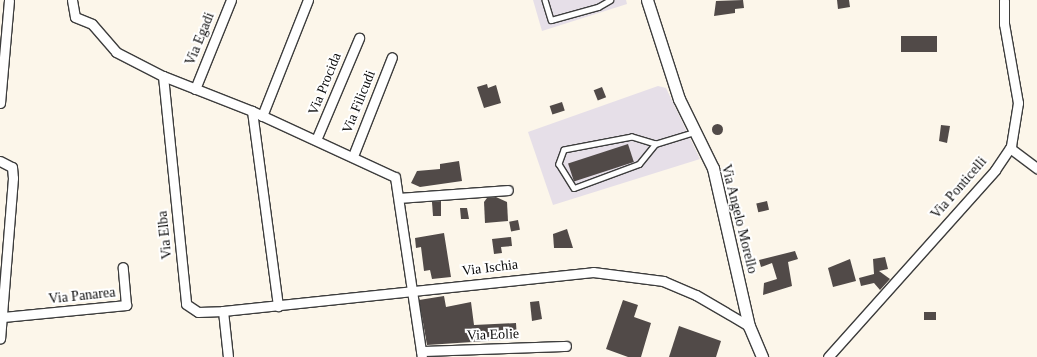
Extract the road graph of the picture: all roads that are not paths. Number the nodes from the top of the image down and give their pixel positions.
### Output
1 (9, 0) edge
2 (72, 0) edge
3 (231, 0) edge
4 (308, 0) edge
5 (545, 0) edge
6 (610, 0) edge
7 (647, 0) edge
8 (1004, 0) edge
9 (358, 38) dead end
10 (392, 57) dead end
11 (163, 76) junction
12 (195, 89) junction
13 (0, 103) edge
14 (252, 111) junction
15 (262, 116) junction
16 (696, 131) junction
17 (316, 140) junction
18 (655, 144) junction
19 (1010, 148) junction
20 (353, 156) junction
21 (0, 161) edge
22 (1037, 168) edge
23 (508, 190) dead end
24 (399, 198) junction
25 (123, 267) dead end
26 (413, 292) junction
27 (278, 306) junction
28 (223, 311) junction
29 (3, 317) junction
30 (749, 326) junction
31 (0, 338) edge
32 (566, 346) dead end
33 (422, 354) edge
34 (228, 357) edge
35 (762, 357) edge
36 (828, 357) edge

1 - 13 street
2 - 11 street
3 - 12 street, Via Egadi
4 - 15 street
5 - 6 lane
7 - 16 street, Via Angelo Morello
8 - 19 street, Via Ponticelli
9 - 17 street, Via Procida
10 - 20 street, Via Filicudi
11 - 12 street
11 - 28 street, Via Elba
12 - 14 street
14 - 15 street
14 - 27 street
15 - 17 street
16 - 18 lane
16 - 30 street, Via Angelo Morello
17 - 20 street
18 - 18 lane
19 - 22 street
19 - 36 street, Via Ponticelli
20 - 24 street
21 - 29 street
23 - 24 street
24 - 26 street
25 - 29 street, Via Panarea
26 - 27 street, Via Ischia
26 - 30 street, Via Ischia
26 - 33 street
27 - 28 street, Via Ischia
28 - 34 street
29 - 31 street
30 - 35 street, Via Angelo Morello
32 - 33 street, Via Eolie

